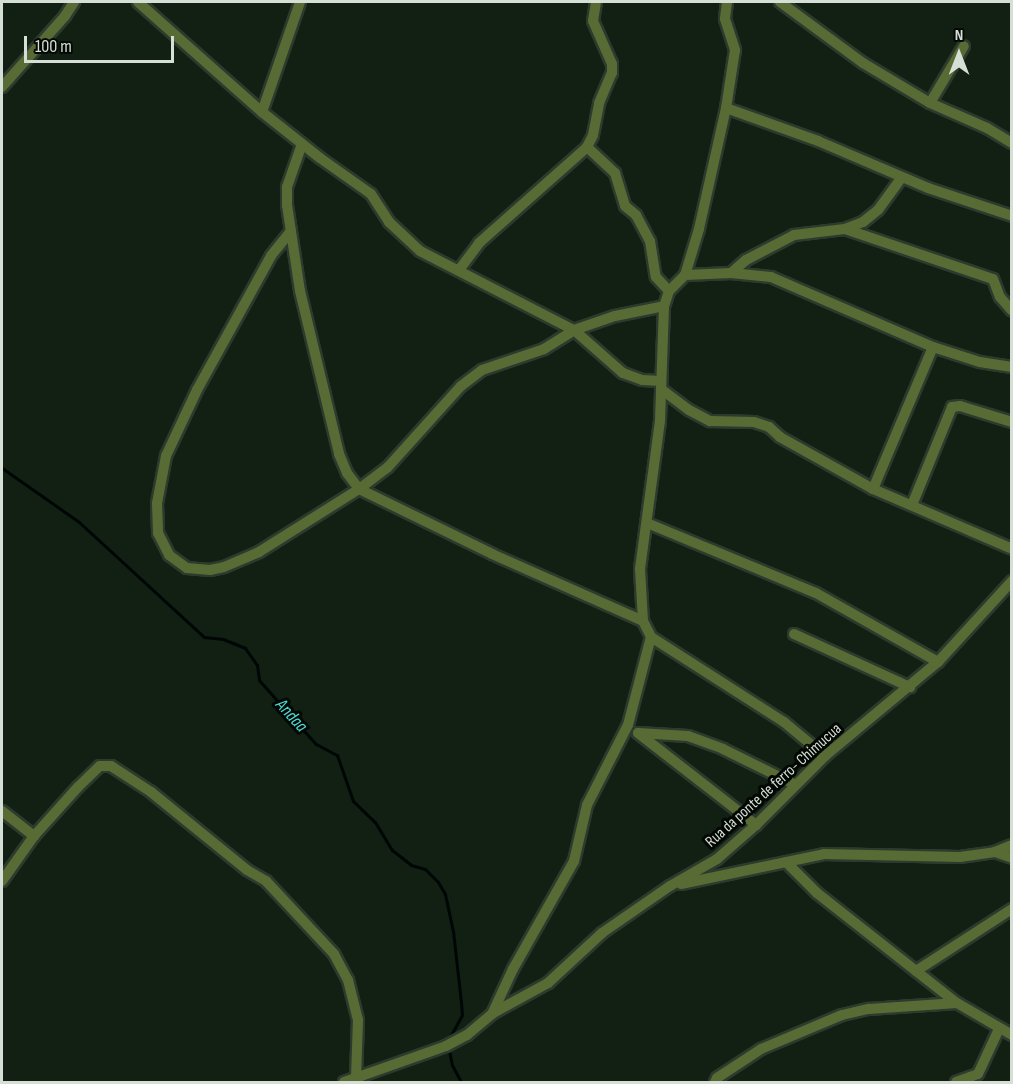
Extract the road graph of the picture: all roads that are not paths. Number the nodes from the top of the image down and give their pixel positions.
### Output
1 (74, 2) edge
2 (138, 2) edge
3 (300, 2) edge
4 (596, 2) edge
5 (727, 2) edge
6 (780, 2) edge
7 (964, 46) dead end
8 (2, 87) edge
9 (930, 103) junction
10 (726, 108) junction
11 (262, 112) junction
12 (1011, 143) edge
13 (302, 144) junction
14 (587, 147) junction
15 (901, 178) junction
16 (1011, 216) edge
17 (845, 229) junction
18 (291, 231) junction
19 (459, 270) junction
20 (730, 273) junction
21 (685, 275) junction
22 (669, 291) junction
23 (664, 306) junction
24 (1011, 310) edge
25 (574, 330) junction
26 (933, 346) junction
27 (1011, 368) edge
28 (661, 385) junction
29 (1011, 422) edge
30 (359, 489) junction
31 (873, 489) junction
32 (912, 505) junction
33 (647, 523) junction
34 (1011, 549) edge
35 (1011, 581) edge
36 (642, 621) junction
37 (794, 634) dead end
38 (651, 637) junction
39 (938, 662) junction
40 (910, 687) junction
41 (628, 725) junction
42 (638, 733) junction
43 (825, 756) junction
44 (796, 785) junction
45 (2, 811) edge
46 (756, 825) junction
47 (34, 836) junction
48 (1011, 845) edge
49 (995, 852) junction
50 (1011, 858) edge
51 (786, 862) junction
52 (2, 881) edge
53 (670, 886) junction
54 (1011, 909) edge
55 (916, 971) junction
56 (957, 1003) junction
57 (493, 1013) junction
58 (999, 1029) junction
59 (1011, 1035) edge
60 (356, 1078) junction
61 (344, 1083) edge
62 (716, 1083) edge
63 (956, 1083) edge

1 - 8 street
2 - 11 street
3 - 11 street
4 - 14 street
5 - 10 street
6 - 9 street
7 - 9 street
9 - 12 street
10 - 15 street
10 - 21 street
11 - 13 street
13 - 18 street
13 - 19 street
14 - 19 street
14 - 22 street
15 - 16 street
15 - 17 street
17 - 20 street
17 - 24 street
18 - 30 street
18 - 30 street
19 - 25 street
20 - 21 street
20 - 26 street
21 - 22 street
22 - 23 street
23 - 25 street
23 - 28 street
25 - 28 street
25 - 30 street
26 - 27 street
26 - 31 street
28 - 31 street
28 - 33 street
29 - 32 street
30 - 36 street
31 - 32 street
32 - 34 street
33 - 36 street
33 - 39 street
35 - 39 street, Rua da ponte de ferro- Chimucua
36 - 38 street
37 - 40 street
38 - 41 street
38 - 43 street
39 - 40 street, Rua da ponte de ferro- Chimucua
40 - 43 street, Rua da ponte de ferro- Chimucua
41 - 42 street
41 - 57 street
42 - 44 street
42 - 46 street
43 - 44 street, Rua da ponte de ferro- Chimucua
44 - 46 street, Rua da ponte de ferro- Chimucua
45 - 47 street
46 - 53 street, Rua da ponte de ferro- Chimucua
47 - 52 street
47 - 60 street
48 - 49 street
49 - 50 street
49 - 51 street
51 - 53 street
51 - 55 street
53 - 57 street, Rua da ponte de ferro- Chimucua
54 - 55 street
55 - 56 street
56 - 58 street
56 - 62 street
57 - 60 street, Rua da ponte de ferro- Chimucua
58 - 59 street
58 - 63 street
60 - 61 street, Rua da ponte de ferro- Chimucua

